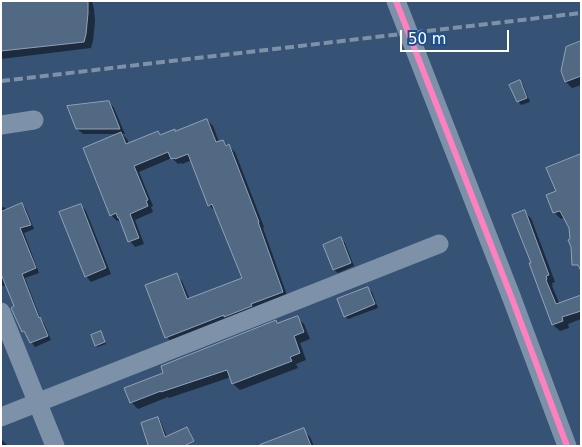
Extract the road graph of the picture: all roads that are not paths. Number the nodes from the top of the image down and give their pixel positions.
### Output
1 (396, 1) edge
2 (34, 120) dead end
3 (1, 125) edge
4 (439, 244) dead end
5 (1, 312) edge
6 (38, 403) junction
7 (1, 417) edge
8 (55, 446) edge
9 (567, 446) edge

1 - 9 street, bridge
2 - 3 street
4 - 6 street
5 - 6 street
6 - 7 street
6 - 8 street

